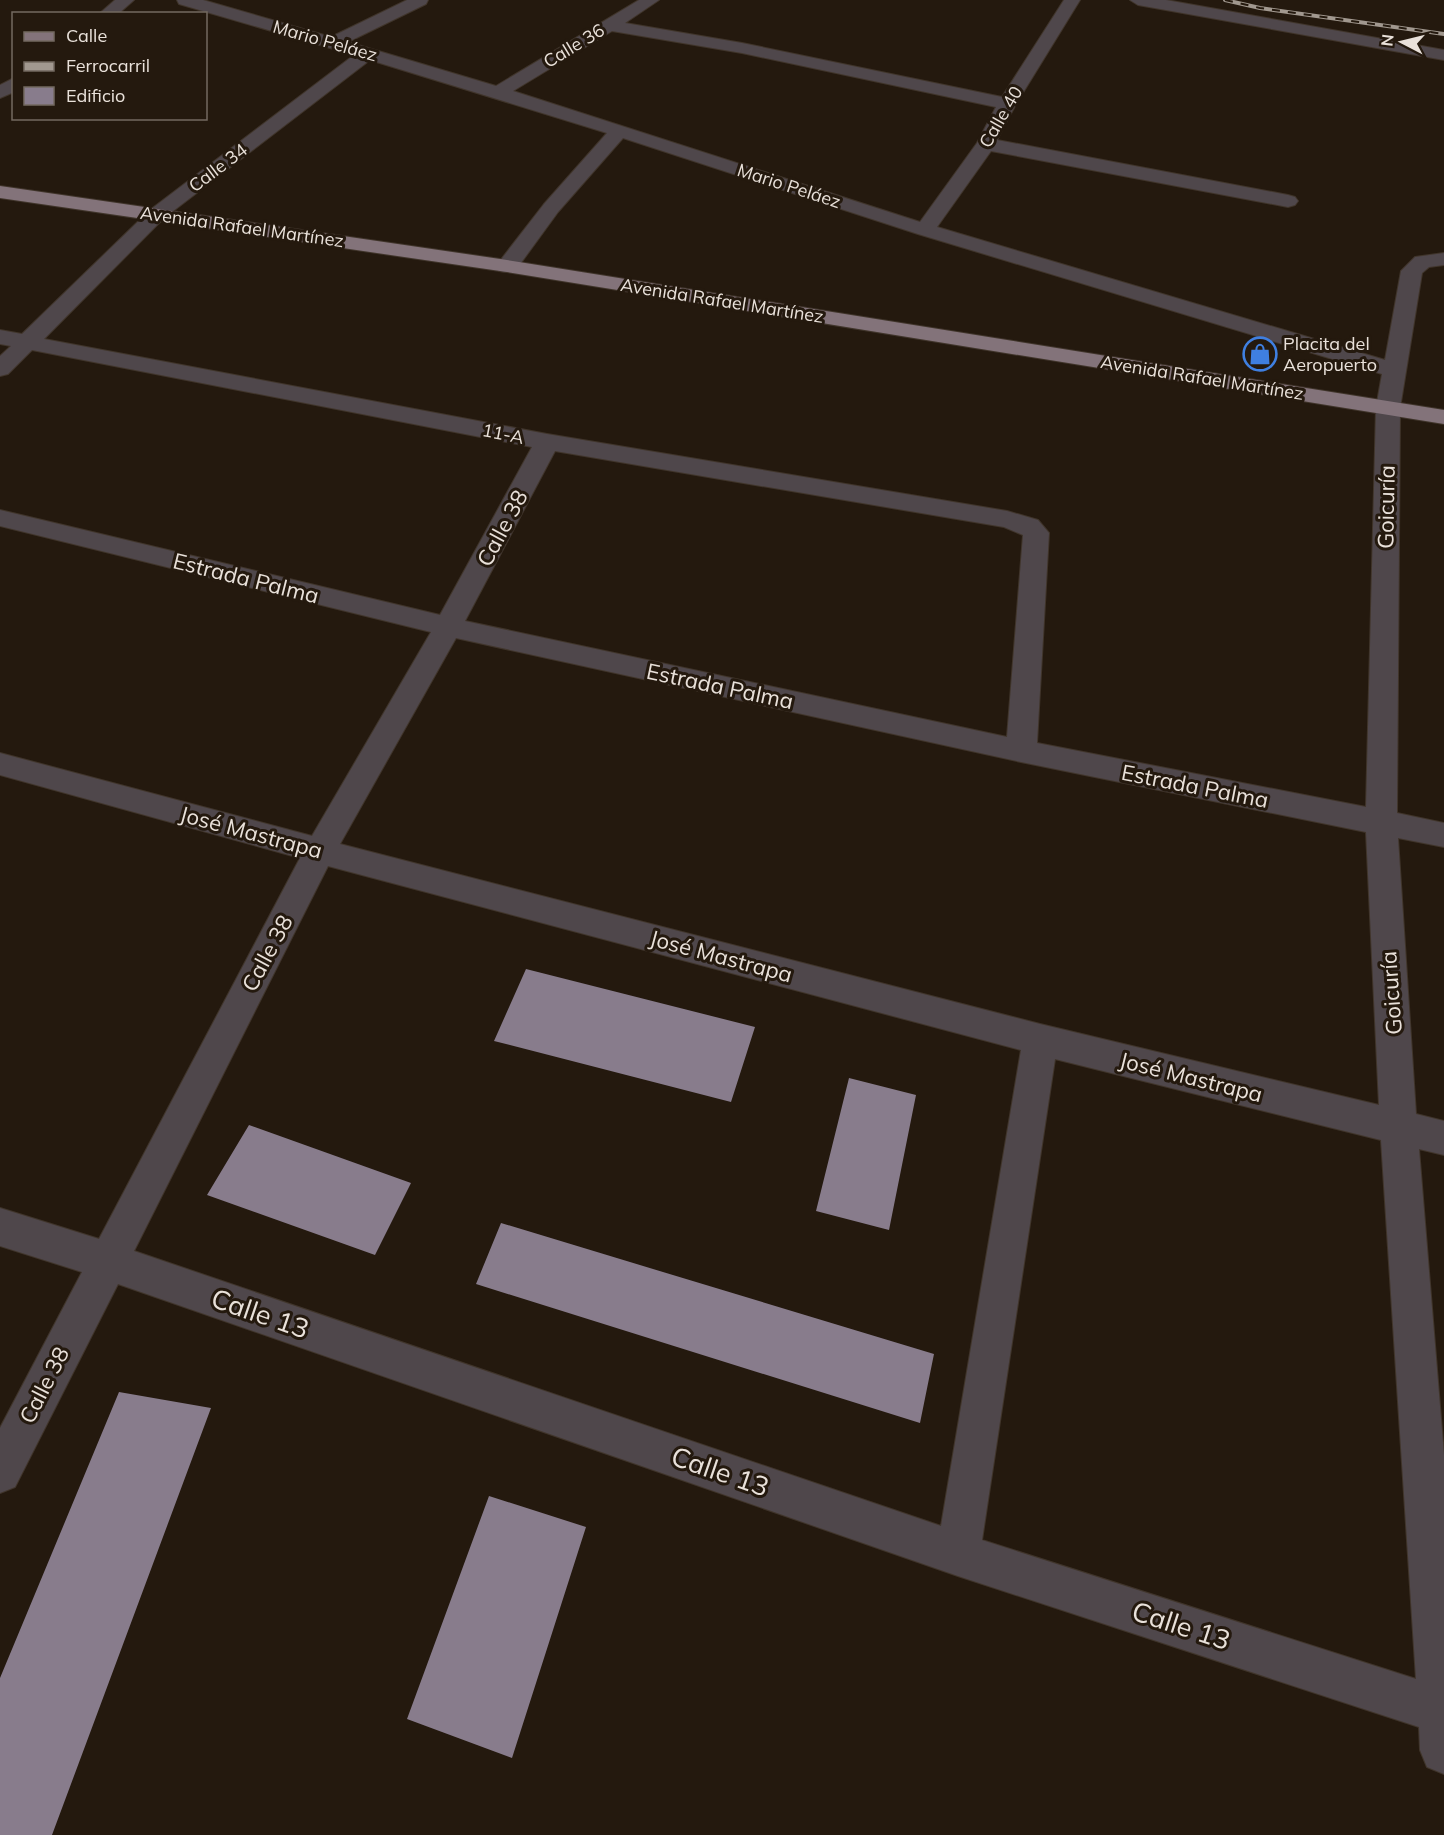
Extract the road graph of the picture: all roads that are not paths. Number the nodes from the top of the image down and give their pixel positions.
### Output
1 (126, 0) edge
2 (185, 0) edge
3 (420, 0) edge
4 (651, 0) edge
5 (1072, 0) edge
6 (1138, 0) edge
7 (110, 12) edge
8 (608, 25) junction
9 (333, 43) junction
10 (368, 53) junction
11 (1444, 55) edge
12 (498, 92) junction
13 (1007, 104) junction
14 (619, 131) junction
15 (986, 144) junction
16 (0, 192) edge
17 (1288, 201) dead end
18 (158, 214) junction
19 (925, 230) junction
20 (1443, 258) edge
21 (507, 266) junction
22 (0, 337) edge
23 (26, 342) junction
24 (0, 369) edge
25 (1394, 370) junction
26 (1388, 408) junction
27 (1444, 417) edge
28 (548, 442) junction
29 (0, 518) edge
30 (448, 627) junction
31 (1021, 751) junction
32 (0, 764) edge
33 (1380, 824) junction
34 (1444, 835) edge
35 (320, 851) junction
36 (1040, 1040) junction
37 (1399, 1128) junction
38 (1444, 1138) edge
39 (0, 1227) edge
40 (107, 1262) junction
41 (0, 1472) edge
42 (958, 1554) junction
43 (1443, 1731) edge

1 - 7 street
2 - 9 street, Mario Peláez
3 - 9 street
4 - 8 street, Calle 36
5 - 13 street, Calle 40
6 - 11 street
8 - 12 street, Calle 36
8 - 13 street
9 - 10 street, Mario Peláez
10 - 12 street, Mario Peláez
10 - 18 street, Calle 34
12 - 14 street, Mario Peláez
13 - 15 street, Calle 40
14 - 19 street, Mario Peláez
14 - 21 street
15 - 17 street
15 - 19 street, Calle 40
16 - 18 main road, Avenida Rafael Martínez
18 - 21 main road, Avenida Rafael Martínez
18 - 23 street, Calle 34
19 - 25 street, Mario Peláez
20 - 25 street, Goicuría
21 - 26 main road, Avenida Rafael Martínez
22 - 23 street, 11-A
23 - 24 street, Calle 34
23 - 28 street, 11-A
25 - 26 street, Goicuría
26 - 27 main road, Avenida Rafael Martínez
26 - 33 street, Goicuría
28 - 30 street, Calle 38
28 - 31 street, 11-A
29 - 30 street, Estrada Palma
30 - 31 street, Estrada Palma
30 - 35 street, Calle 38
31 - 33 street, Estrada Palma
32 - 35 street, José Mastrapa
33 - 34 street, Estrada Palma
33 - 37 street, Goicuría
35 - 36 street, José Mastrapa
35 - 40 street, Calle 38
36 - 37 street, José Mastrapa
36 - 42 street
37 - 38 street, José Mastrapa
37 - 43 street, Goicuría
39 - 40 street, Calle 13
40 - 41 street, Calle 38
40 - 42 street, Calle 13
42 - 43 street, Calle 13

